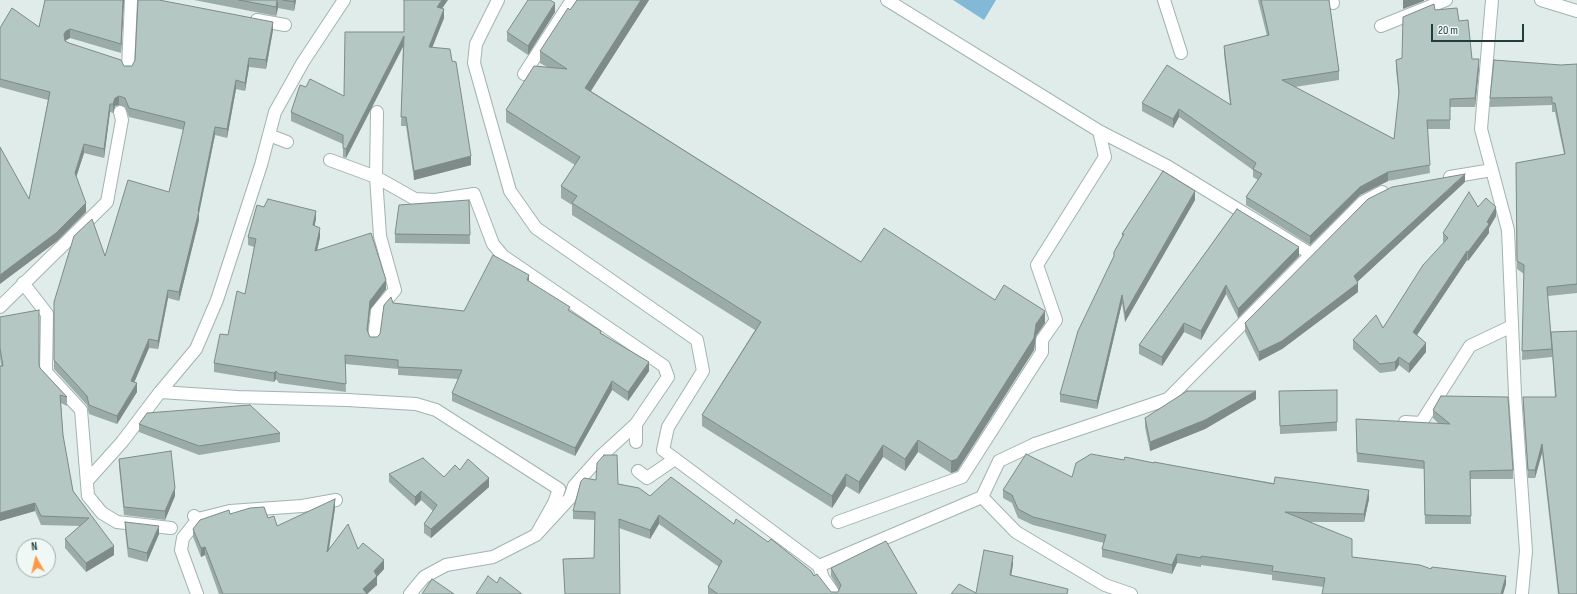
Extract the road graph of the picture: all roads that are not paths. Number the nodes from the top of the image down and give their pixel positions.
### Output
1 (131, 0) edge
2 (344, 0) edge
3 (498, 0) edge
4 (572, 0) edge
5 (887, 0) edge
6 (1164, 0) edge
7 (1446, 0) edge
8 (1492, 0) edge
9 (1541, 0) edge
10 (1577, 11) edge
11 (247, 18) edge
12 (285, 25) dead end
13 (1381, 26) dead end
14 (1181, 53) dead end
15 (114, 58) edge
16 (524, 74) dead end
17 (120, 112) edge
18 (376, 112) dead end
19 (1099, 131) junction
20 (269, 135) junction
21 (287, 142) dead end
22 (330, 160) dead end
23 (1492, 170) junction
24 (376, 177) junction
25 (1437, 180) edge
26 (1390, 188) edge
27 (1311, 254) junction
28 (23, 283) junction
29 (0, 307) edge
30 (1512, 326) junction
31 (374, 339) edge
32 (160, 392) junction
33 (1392, 421) edge
34 (636, 424) junction
35 (636, 442) dead end
36 (675, 459) junction
37 (638, 471) dead end
38 (87, 481) junction
39 (982, 497) junction
40 (336, 500) edge
41 (838, 522) dead end
42 (171, 528) dead end
43 (536, 535) junction
44 (819, 566) junction
45 (197, 594) edge
46 (410, 594) edge
47 (834, 594) edge
48 (1132, 594) edge
49 (1522, 594) edge

1 - 15 street
2 - 20 street
3 - 36 street
4 - 16 street
5 - 19 street
6 - 14 street
7 - 13 street
8 - 23 street
9 - 10 street
11 - 12 street
17 - 28 street
18 - 24 street
19 - 27 street
19 - 41 street
20 - 21 street
20 - 32 street
22 - 24 street
23 - 25 street
23 - 30 street
24 - 31 street
24 - 34 street
26 - 27 street
27 - 39 street
28 - 29 street
28 - 38 street
30 - 33 street
30 - 49 street
32 - 38 street
32 - 43 street
34 - 35 street
34 - 43 street
36 - 37 street
36 - 44 street
38 - 42 street
39 - 44 street
39 - 48 street
40 - 45 street
43 - 46 street
44 - 47 street

